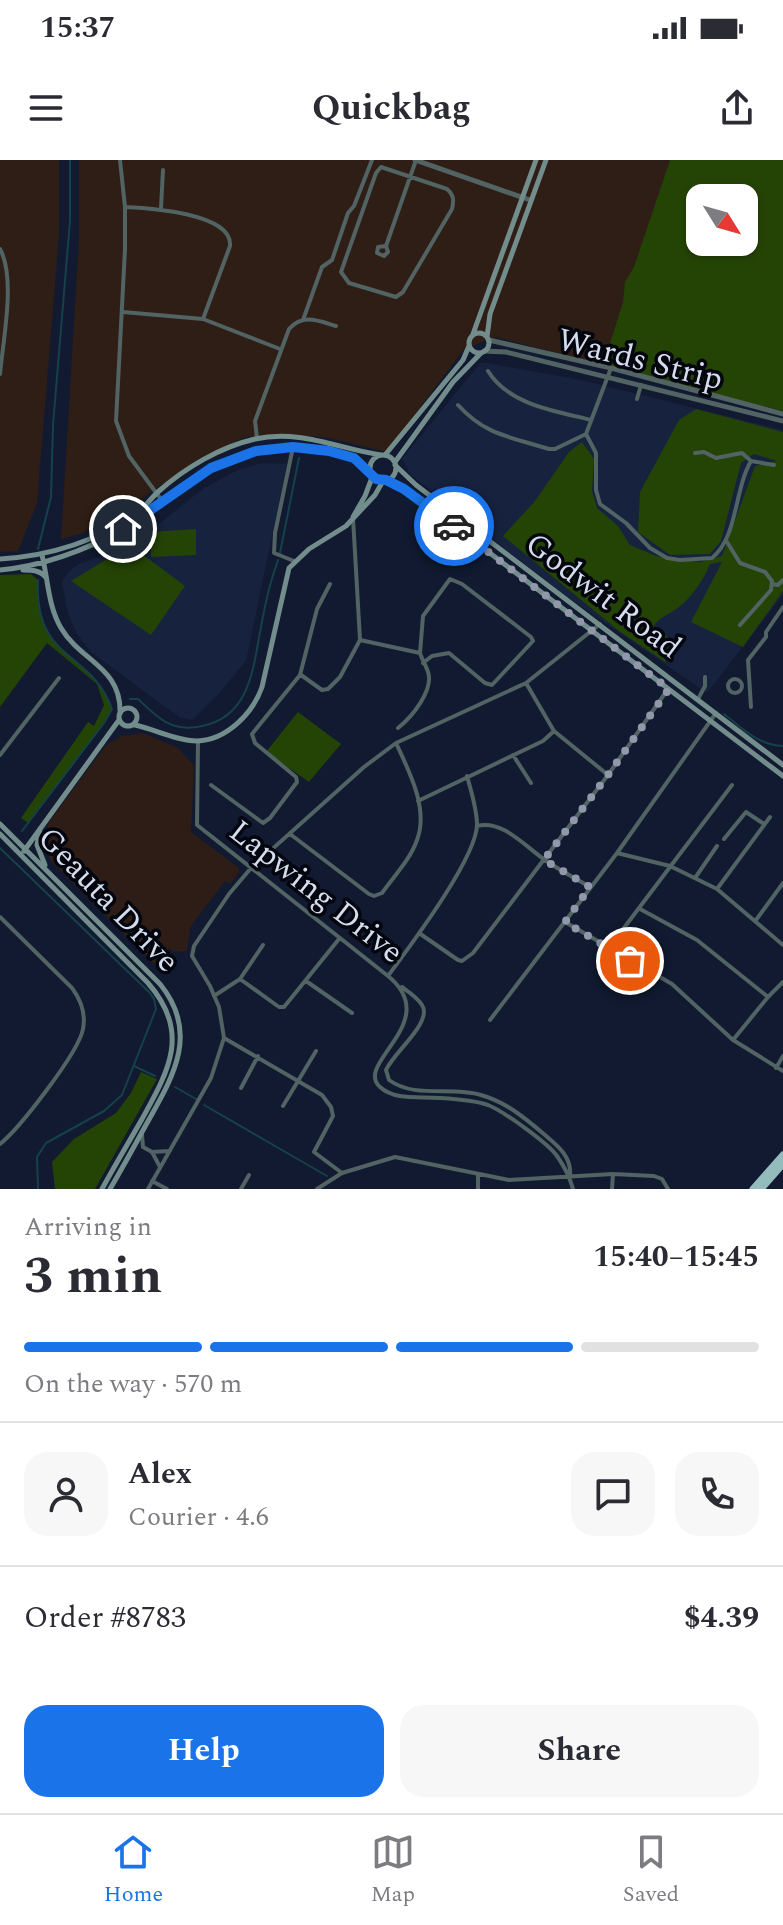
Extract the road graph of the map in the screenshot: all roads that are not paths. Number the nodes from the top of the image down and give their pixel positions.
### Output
1 (120, 160) edge
2 (372, 160) edge
3 (536, 160) edge
4 (546, 160) edge
5 (419, 161) edge
6 (163, 170) dead end
7 (410, 175) junction
8 (522, 198) junction
9 (530, 200) junction
10 (125, 207) junction
11 (161, 208) junction
12 (386, 246) dead end
13 (0, 249) edge
14 (123, 312) junction
15 (203, 319) junction
16 (303, 320) junction
17 (336, 326) dead end
18 (473, 334) junction
19 (488, 339) junction
20 (469, 346) junction
21 (280, 349) junction
22 (482, 352) junction
23 (611, 368) junction
24 (488, 371) dead end
25 (0, 374) edge
26 (608, 376) junction
27 (641, 385) junction
28 (637, 399) dead end
29 (458, 405) dead end
30 (783, 414) edge
31 (591, 420) junction
32 (783, 421) edge
33 (586, 434) junction
34 (257, 438) junction
35 (293, 447) junction
36 (695, 453) dead end
37 (383, 455) junction
38 (751, 461) junction
39 (395, 464) junction
40 (774, 465) dead end
41 (372, 474) junction
42 (385, 480) junction
43 (158, 492) junction
44 (163, 502) junction
45 (353, 518) junction
46 (727, 542) junction
47 (65, 554) junction
48 (42, 555) junction
49 (0, 559) edge
50 (294, 561) junction
51 (44, 563) junction
52 (14, 569) junction
53 (0, 570) edge
54 (783, 580) edge
55 (47, 581) junction
56 (330, 584) dead end
57 (772, 584) junction
58 (783, 607) edge
59 (600, 624) junction
60 (740, 625) dead end
61 (591, 630) junction
62 (360, 640) junction
63 (420, 653) junction
64 (423, 663) junction
65 (300, 675) junction
66 (705, 677) dead end
67 (59, 678) dead end
68 (526, 683) junction
69 (749, 686) junction
70 (742, 687) junction
71 (669, 689) junction
72 (118, 692) junction
73 (698, 699) junction
74 (751, 707) dead end
75 (131, 708) junction
76 (717, 712) junction
77 (138, 716) junction
78 (119, 717) junction
79 (711, 720) junction
80 (135, 725) junction
81 (126, 726) junction
82 (398, 728) dead end
83 (156, 729) junction
84 (554, 731) junction
85 (111, 733) junction
86 (198, 741) junction
87 (396, 743) junction
88 (0, 755) edge
89 (513, 755) junction
90 (783, 765) edge
91 (608, 775) junction
92 (467, 776) junction
93 (783, 776) edge
94 (531, 783) dead end
95 (211, 785) dead end
96 (732, 785) dead end
97 (418, 801) junction
98 (770, 817) dead end
99 (0, 824) edge
100 (42, 824) junction
101 (764, 824) junction
102 (477, 826) junction
103 (0, 834) edge
104 (290, 834) junction
105 (724, 839) dead end
106 (17, 841) junction
107 (29, 841) junction
108 (717, 846) dead end
109 (23, 852) junction
110 (617, 853) junction
111 (544, 860) junction
112 (670, 866) junction
113 (251, 868) junction
114 (48, 871) junction
115 (695, 878) junction
116 (783, 883) edge
117 (590, 887) junction
118 (717, 889) junction
119 (640, 909) junction
120 (0, 917) edge
121 (756, 921) junction
122 (565, 922) junction
123 (419, 933) junction
124 (339, 939) junction
125 (263, 945) dead end
126 (783, 945) edge
127 (608, 949) junction
128 (388, 976) junction
129 (240, 979) junction
130 (306, 981) junction
131 (783, 982) edge
132 (397, 983) junction
133 (214, 996) junction
134 (768, 997) junction
135 (352, 1013) dead end
136 (490, 1020) dead end
137 (224, 1038) junction
138 (733, 1040) junction
139 (316, 1051) dead end
140 (258, 1056) junction
141 (783, 1056) edge
142 (776, 1068) junction
143 (783, 1071) edge
144 (297, 1081) junction
145 (241, 1088) dead end
146 (283, 1106) dead end
147 (142, 1133) junction
148 (0, 1144) edge
149 (143, 1147) junction
150 (132, 1150) junction
151 (169, 1151) junction
152 (152, 1152) junction
153 (783, 1155) edge
154 (783, 1164) edge
155 (160, 1167) junction
156 (342, 1173) junction
157 (613, 1174) junction
158 (249, 1175) dead end
159 (478, 1175) junction
160 (570, 1178) junction
161 (152, 1181) junction
162 (667, 1187) edge
163 (102, 1189) edge
164 (110, 1189) edge
165 (148, 1189) edge
166 (167, 1189) edge
167 (241, 1189) edge
168 (317, 1189) edge
169 (478, 1189) edge
170 (573, 1189) edge
171 (612, 1189) edge
172 (753, 1189) edge
173 (761, 1189) edge

1 - 10 street
2 - 16 street
3 - 8 main road
4 - 9 main road
5 - 7 street
5 - 8 street
6 - 11 street
7 - 7 street
7 - 12 street
8 - 9 street
8 - 18 main road
9 - 19 main road
10 - 11 street
10 - 14 street
11 - 15 street
13 - 25 street
14 - 15 street
14 - 43 street
15 - 21 street
16 - 17 street
16 - 21 street
18 - 19 main road
18 - 20 main road
19 - 22 main road
19 - 23 street, Wards Strip
20 - 22 main road
20 - 37 main road
21 - 34 street
22 - 26 street, Wards Strip
22 - 39 main road
23 - 26 street
23 - 30 street, Wards Strip
24 - 31 street
26 - 27 street, Wards Strip
26 - 31 street
27 - 28 street
27 - 32 street, Wards Strip
29 - 33 street
31 - 33 street
33 - 46 street
34 - 37 main road
34 - 43 main road
35 - 41 main road
35 - 44 main road
35 - 50 street
36 - 38 street
37 - 39 main road
37 - 41 main road
38 - 40 street
38 - 46 street
39 - 42 main road
39 - 59 main road, Godwit Road
41 - 42 main road
41 - 45 main road
42 - 45 main road
42 - 61 main road, Godwit Road
43 - 44 street
43 - 48 main road
44 - 47 main road
45 - 50 main road
45 - 62 street
46 - 57 street
47 - 51 main road
47 - 55 main road
48 - 49 main road
48 - 51 main road
50 - 86 main road
51 - 52 main road
51 - 55 main road
52 - 53 main road
52 - 55 main road
54 - 57 street
55 - 72 main road
56 - 65 street
57 - 60 street
58 - 69 street
59 - 61 street
59 - 73 main road, Godwit Road
61 - 68 street
61 - 71 main road, Godwit Road
62 - 63 street
62 - 65 street
63 - 64 street
63 - 64 street
64 - 82 street
65 - 95 street
66 - 73 street
67 - 88 street
68 - 84 street
68 - 87 street
69 - 70 street
69 - 74 street
70 - 70 street
71 - 79 main road, Godwit Road
71 - 91 street
72 - 75 main road
72 - 78 main road
73 - 76 main road, Godwit Road
75 - 77 main road
75 - 78 main road
76 - 79 street
76 - 90 main road, Godwit Road
77 - 80 main road
77 - 83 main road
78 - 81 main road
78 - 85 main road
79 - 93 main road, Godwit Road
79 - 110 street
80 - 81 main road
80 - 83 main road
81 - 85 main road
83 - 86 main road
84 - 89 street
84 - 91 street
85 - 100 main road
86 - 113 street, Lapwing Drive
87 - 97 street
87 - 104 street
89 - 92 street
89 - 94 street
91 - 111 street
92 - 97 street
92 - 102 street
96 - 112 street
97 - 104 street
98 - 101 street
99 - 106 main road, Geauta Drive
100 - 107 main road
100 - 114 main road
101 - 105 street
101 - 118 street
102 - 111 street
102 - 123 street
103 - 109 main road, Geauta Drive
104 - 113 street
106 - 107 main road
106 - 109 main road, Geauta Drive
107 - 109 main road
108 - 115 street
109 - 114 main road, Geauta Drive
109 - 163 main road, Geauta Drive
110 - 112 street
110 - 117 street
111 - 117 street
111 - 123 street
112 - 115 street
112 - 119 street
113 - 124 street, Lapwing Drive
113 - 133 street
114 - 147 main road, Geauta Drive
115 - 118 street
116 - 121 street
117 - 122 street
118 - 121 street
119 - 127 street
119 - 134 street
120 - 148 street
121 - 126 street
122 - 127 street
122 - 136 street
123 - 128 street
124 - 128 street, Lapwing Drive
124 - 130 street
125 - 129 street
127 - 138 street
128 - 132 street, Lapwing Drive
129 - 130 street
129 - 133 street
130 - 135 street
131 - 134 street
132 - 160 street, Lapwing Drive
132 - 160 street
133 - 137 street
134 - 138 street
137 - 140 street
137 - 151 street
138 - 142 street
139 - 144 street
140 - 144 street
140 - 145 street
141 - 142 street
142 - 143 street
144 - 146 street
144 - 156 street
147 - 149 street
147 - 150 main road, Geauta Drive
149 - 150 street
149 - 152 street
150 - 164 main road, Geauta Drive
151 - 152 street
151 - 155 street
152 - 155 street
153 - 172 highway
154 - 173 highway
155 - 161 street
156 - 159 street
156 - 168 street
157 - 160 street
157 - 162 street
157 - 171 street
158 - 167 street
159 - 160 street
159 - 169 street
160 - 170 street
161 - 165 street
161 - 166 street

